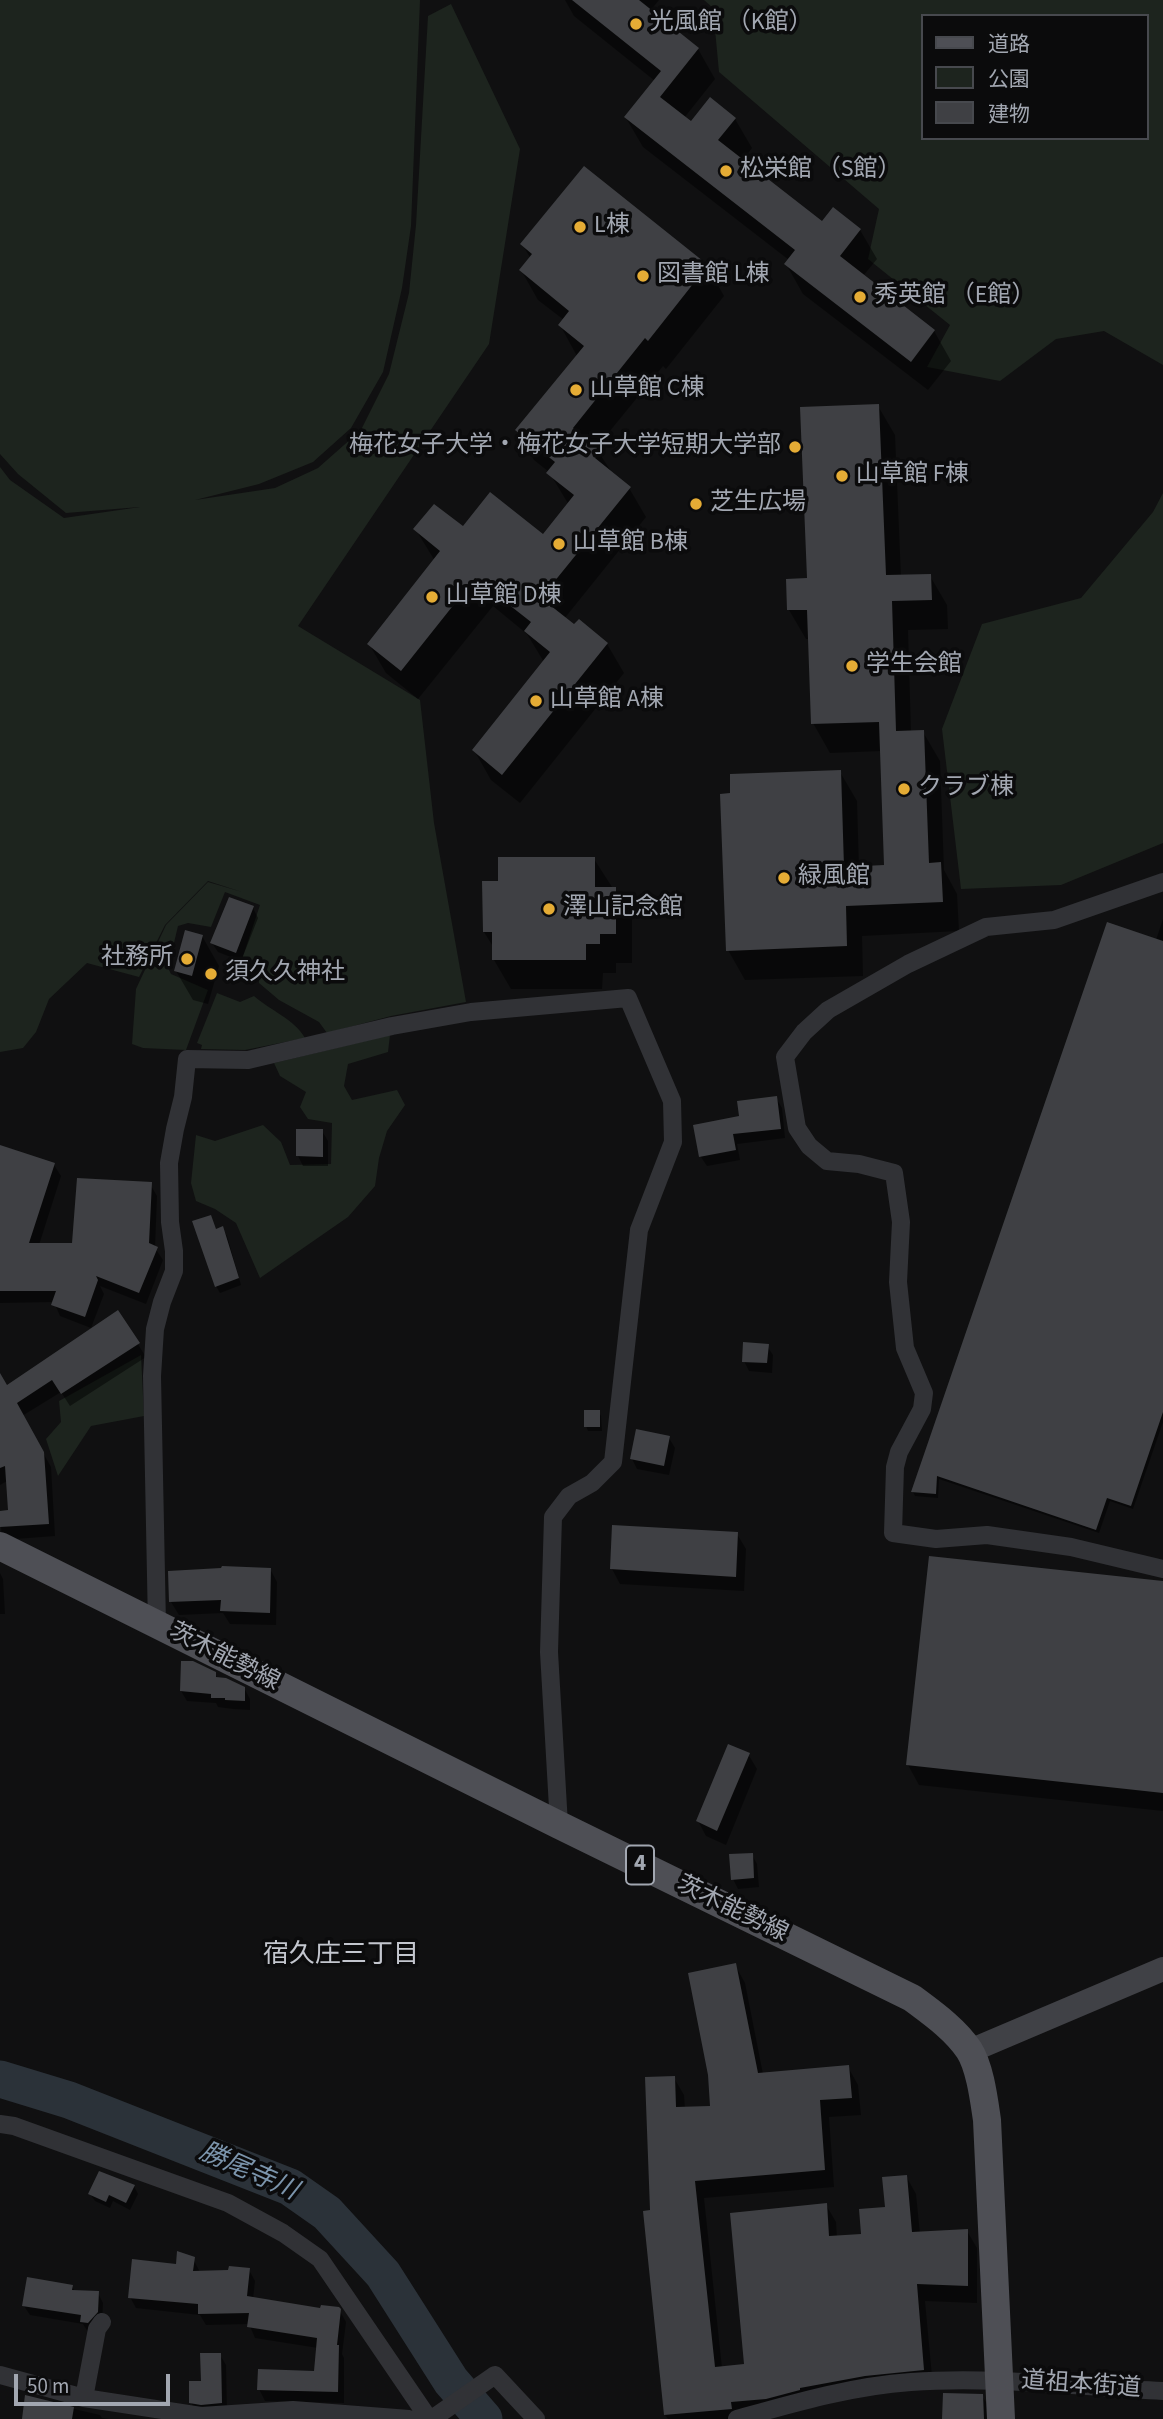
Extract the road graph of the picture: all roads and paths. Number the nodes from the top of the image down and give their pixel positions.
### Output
1 (1163, 882) edge
2 (0, 1546) edge
3 (1163, 1569) edge
4 (157, 1625) junction
5 (559, 1825) junction
6 (1163, 1969) edge
7 (970, 2051) junction
8 (0, 2124) edge
9 (102, 2322) dead end
10 (0, 2375) edge
11 (999, 2381) junction
12 (1163, 2391) edge
13 (83, 2398) junction
14 (299, 2414) edge
15 (409, 2419) edge
16 (430, 2419) edge
17 (536, 2419) edge
18 (737, 2419) edge
19 (1002, 2419) edge

1 - 3 street
2 - 4 main road, 茨木能勢線 / 4
4 - 5 main road, 茨木能勢線 / 4
4 - 5 street
5 - 7 main road, 茨木能勢線 / 4
6 - 7 street
7 - 11 main road, 茨木能勢線 / 4
8 - 16 street
9 - 13 street
10 - 13 street
11 - 12 street, 道祖本街道
11 - 18 street, 道祖本街道
11 - 19 main road, 茨木能勢線 / 4
13 - 14 street
14 - 15 street
16 - 17 street

